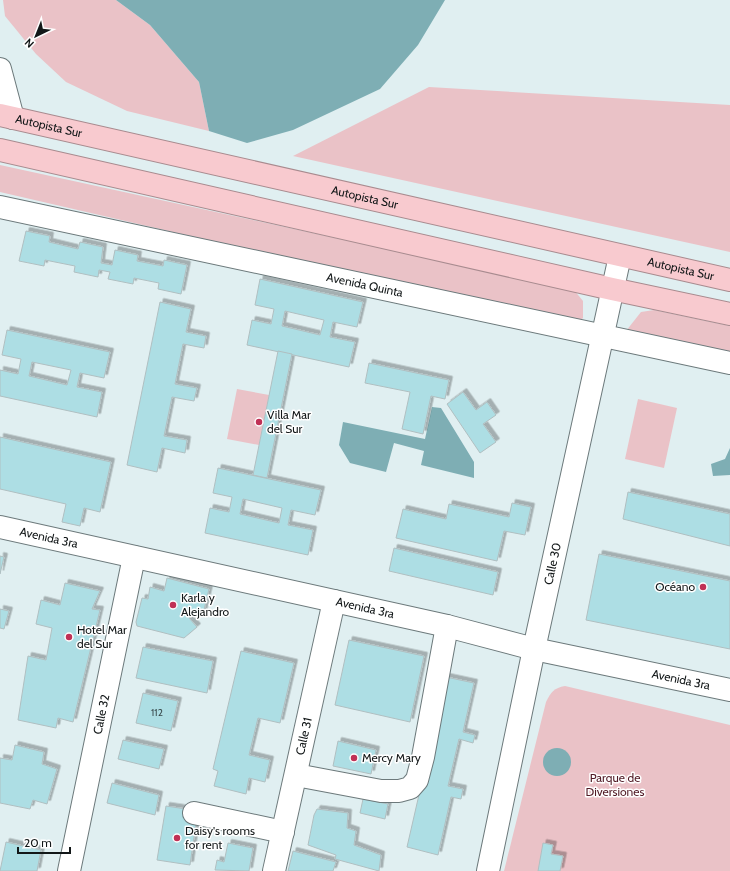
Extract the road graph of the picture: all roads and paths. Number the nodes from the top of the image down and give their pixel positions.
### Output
1 (0, 69) edge
2 (6, 117) edge
3 (0, 150) edge
4 (0, 207) edge
5 (620, 256) junction
6 (730, 280) edge
7 (612, 289) junction
8 (730, 314) edge
9 (601, 336) junction
10 (730, 363) edge
11 (0, 527) edge
12 (134, 558) junction
13 (334, 601) junction
14 (447, 626) junction
15 (534, 649) junction
16 (730, 690) edge
17 (296, 775) junction
18 (194, 813) dead end
19 (282, 832) junction
20 (69, 871) edge
21 (274, 871) edge
22 (488, 871) edge

1 - 2 street
2 - 5 highway, Autopista Sur
3 - 7 highway
4 - 9 street, Avenida Quinta
5 - 6 highway, Autopista Sur
5 - 7 street, Calle 30
7 - 8 highway
7 - 9 street, Calle 30
9 - 10 street, Avenida Quinta
9 - 15 street, Calle 30
11 - 12 street, Avenida 3ra
12 - 13 street, Avenida 3ra
12 - 20 street, Calle 32
13 - 14 street, Avenida 3ra
13 - 17 street, Calle 31
14 - 15 street, Avenida 3ra
14 - 17 street
15 - 16 street, Avenida 3ra
15 - 22 street, Calle 30
17 - 19 street, Calle 31
18 - 19 street
19 - 21 street, Calle 31

